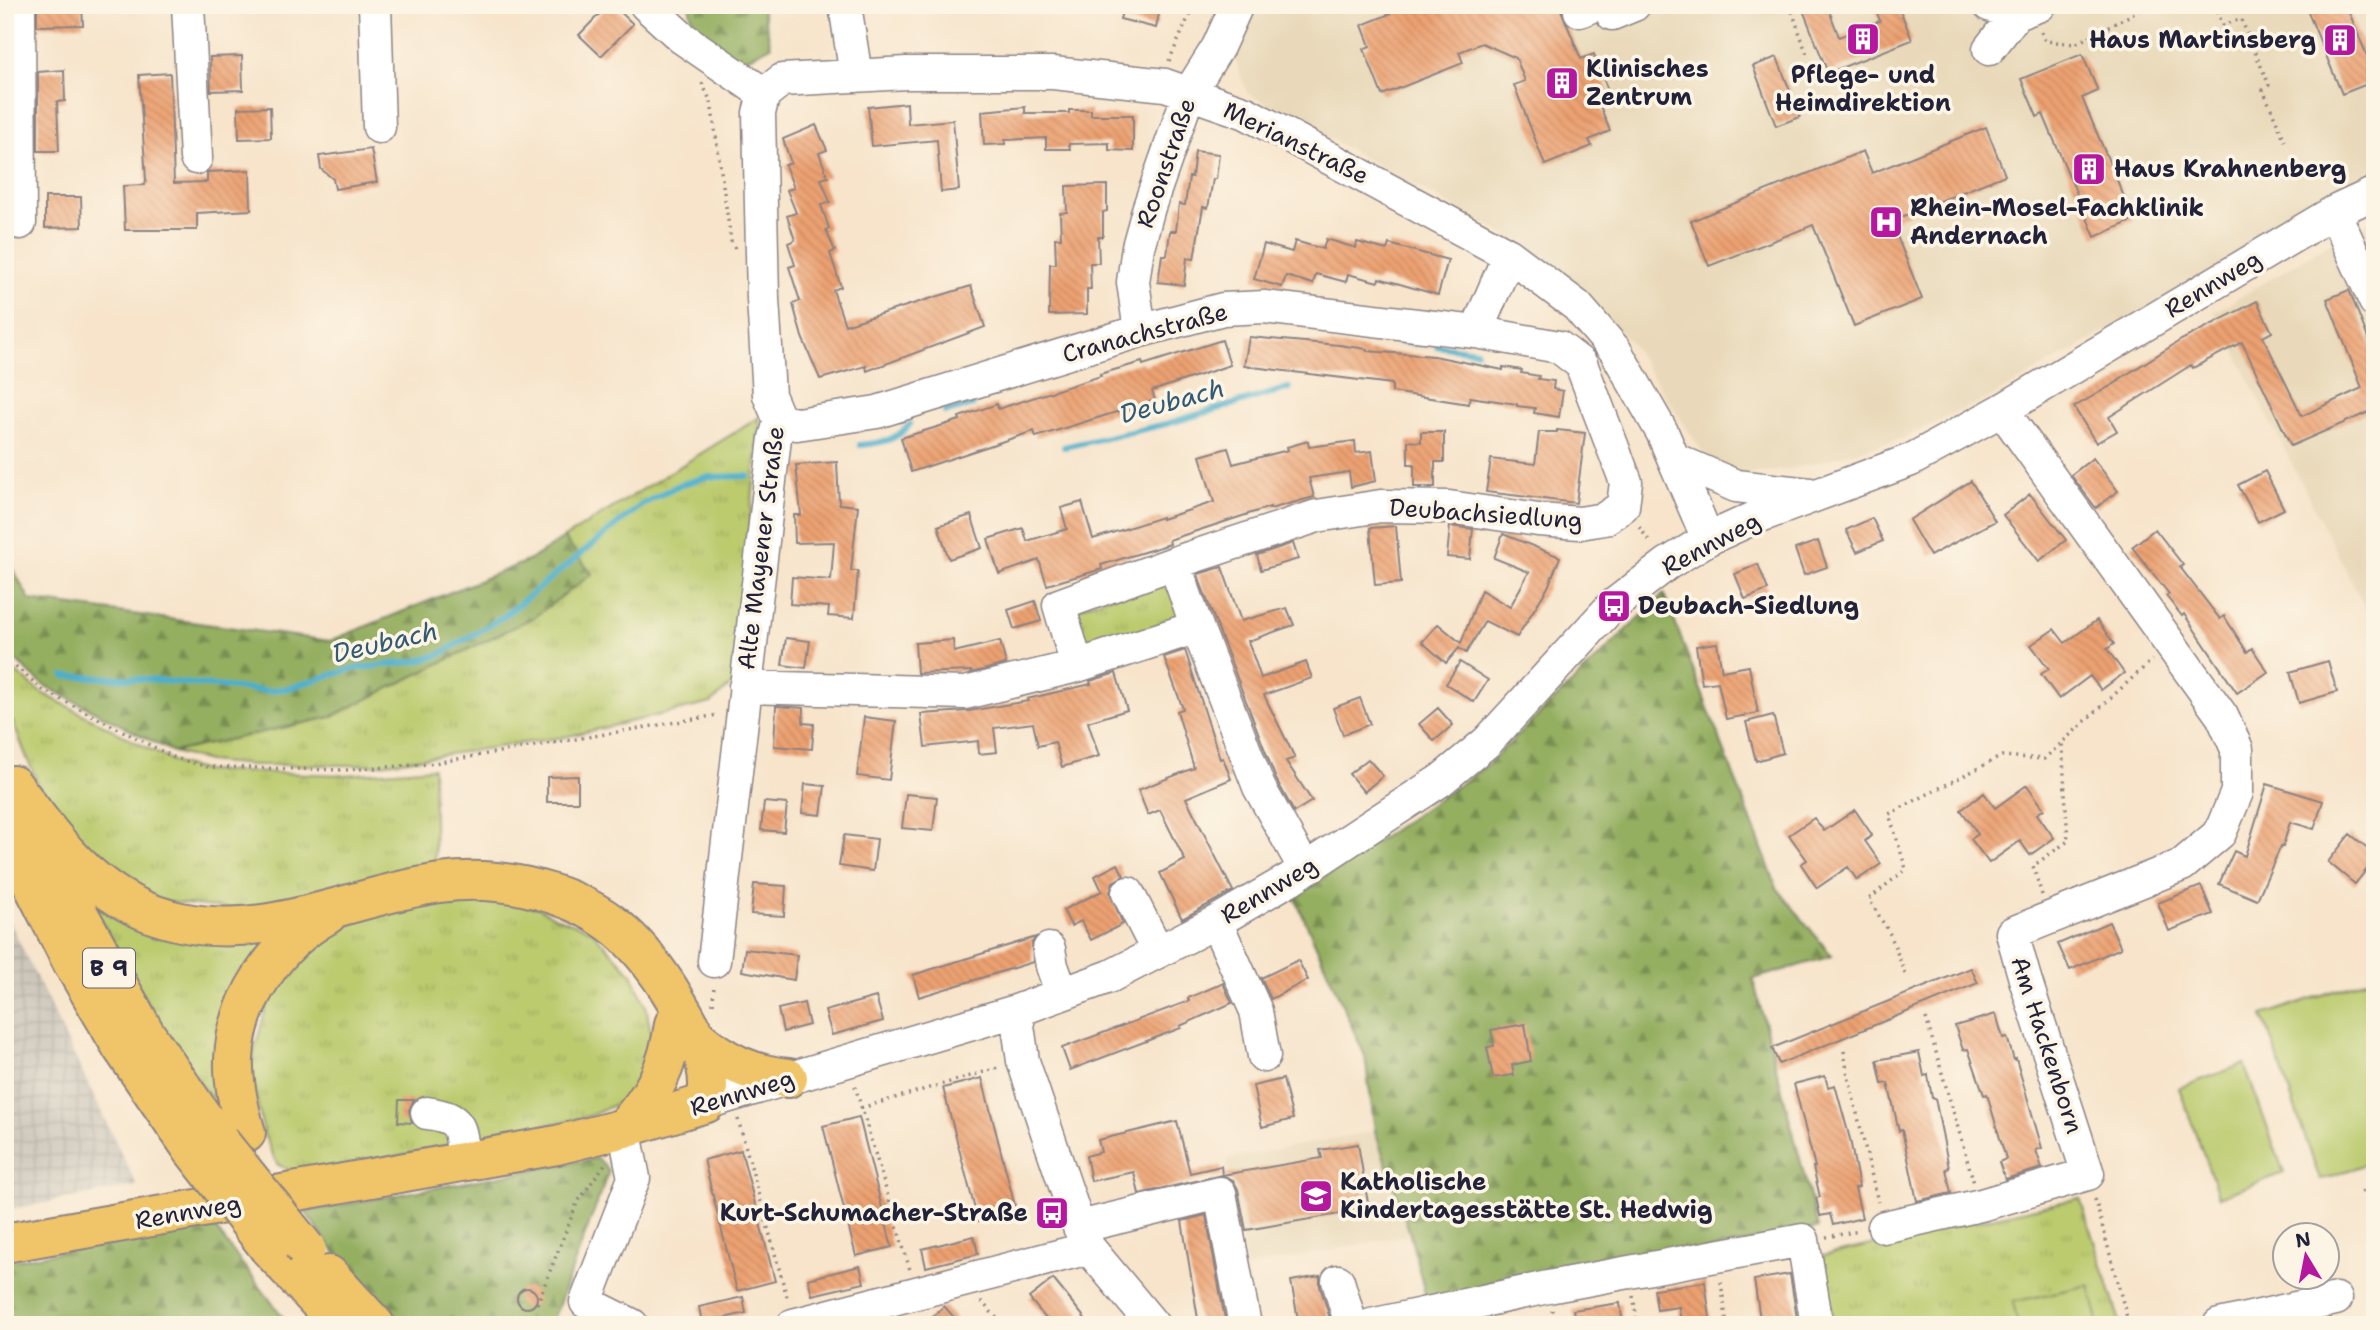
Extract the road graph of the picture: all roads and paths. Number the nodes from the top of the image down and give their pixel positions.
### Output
1 (19, 5) edge
2 (188, 5) edge
3 (375, 5) edge
4 (646, 5) edge
5 (845, 5) edge
6 (1194, 5) edge
7 (1237, 5) edge
8 (1790, 5) edge
9 (2150, 5) edge
10 (2214, 5) edge
11 (2019, 8) edge
12 (1989, 49) dead end
13 (1807, 55) dead end
14 (856, 76) junction
15 (701, 80) dead end
16 (1177, 89) junction
17 (764, 94) junction
18 (379, 127) dead end
19 (2285, 141) dead end
20 (196, 158) dead end
21 (2375, 193) edge
22 (2334, 212) junction
23 (20, 223) dead end
24 (737, 253) dead end
25 (1509, 255) junction
26 (2375, 301) edge
27 (1140, 331) junction
28 (1476, 332) junction
29 (2002, 410) junction
30 (780, 421) junction
31 (1674, 459) junction
32 (1818, 495) junction
33 (1622, 506) junction
34 (1709, 539) junction
35 (1174, 563) junction
36 (1667, 564) junction
37 (1197, 626) junction
38 (2170, 646) junction
39 (5, 657) edge
40 (1077, 666) junction
41 (745, 699) junction
42 (2062, 742) junction
43 (9, 775) edge
44 (5, 830) edge
45 (1305, 869) junction
46 (1128, 894) dead end
47 (2042, 894) dead end
48 (349, 906) junction
49 (1216, 922) junction
50 (1049, 948) dead end
51 (1158, 952) junction
52 (714, 961) dead end
53 (1905, 974) dead end
54 (1062, 994) junction
55 (1017, 1011) junction
56 (1926, 1018) dead end
57 (686, 1031) junction
58 (1844, 1051) dead end
59 (1265, 1056) dead end
60 (848, 1060) junction
61 (1023, 1061) junction
62 (788, 1078) junction
63 (862, 1108) junction
64 (721, 1109) junction
65 (426, 1113) dead end
66 (219, 1141) junction
67 (629, 1153) junction
68 (463, 1163) junction
69 (2088, 1174) junction
70 (2375, 1186) edge
71 (2361, 1192) dead end
72 (1981, 1205) junction
73 (1884, 1227) junction
74 (1084, 1238) junction
75 (1803, 1240) junction
76 (5, 1244) edge
77 (288, 1249) junction
78 (1717, 1256) junction
79 (1338, 1281) dead end
80 (916, 1293) junction
81 (2336, 1299) dead end
82 (537, 1304) dead end
83 (844, 1319) edge
84 (794, 1324) edge
85 (306, 1325) edge
86 (340, 1325) edge
87 (375, 1325) edge
88 (632, 1325) edge
89 (1153, 1325) edge
90 (1245, 1325) edge
91 (1351, 1325) edge
92 (1371, 1325) edge
93 (1727, 1325) edge
94 (1817, 1325) edge
95 (2129, 1325) edge
96 (2219, 1325) edge

1 - 23 street
2 - 20 street
3 - 18 street
4 - 17 street
5 - 14 street
6 - 16 path
7 - 16 street, Roonstraße
8 - 13 path
9 - 11 path
10 - 19 path
11 - 12 street
14 - 16 street, Merianstraße
14 - 17 street, Merianstraße
15 - 24 path
16 - 25 street, Merianstraße
16 - 27 street, Roonstraße
17 - 30 street, Alte Mayener Straße
21 - 22 street, Rennweg
22 - 26 street
22 - 29 street, Rennweg
25 - 28 street
25 - 31 street, Merianstraße
27 - 28 street, Cranachstraße
27 - 30 street, Cranachstraße
28 - 33 street
29 - 32 street, Rennweg
29 - 38 street, Am Hackenborn
30 - 41 street, Alte Mayener Straße
31 - 32 street
31 - 34 street, Merianstraße
32 - 34 street, Rennweg
33 - 35 street, Deubachsiedlung
33 - 36 path
34 - 36 street, Rennweg
35 - 37 street
35 - 40 street, Deubachsiedlung
36 - 45 street, Rennweg
37 - 40 street
37 - 45 street
38 - 42 path
38 - 69 street, Am Hackenborn
39 - 41 path
40 - 41 street
41 - 52 street, Alte Mayener Straße
42 - 47 path
42 - 53 path
43 - 48 main road
43 - 66 main road, B 9
44 - 66 main road, B 9
45 - 49 street, Rennweg
46 - 51 street
48 - 57 main road
48 - 66 main road
49 - 51 street, Rennweg
49 - 59 street
50 - 54 street
51 - 54 street, Rennweg
54 - 55 street, Rennweg
55 - 60 street, Rennweg
55 - 61 street
56 - 72 path
57 - 62 main road
57 - 64 main road
57 - 67 main road
58 - 73 path
60 - 62 street, Rennweg
60 - 63 path
61 - 63 path
61 - 74 street
62 - 64 street, Rennweg
63 - 80 path
64 - 67 main road, Rennweg
64 - 84 path
65 - 68 street
66 - 77 main road, B 9, bridge
66 - 77 main road, bridge
67 - 68 main road, Rennweg
67 - 82 path
67 - 88 street
68 - 76 main road, Rennweg
69 - 72 street
69 - 95 path
70 - 71 path
72 - 73 street
73 - 75 path
74 - 80 street
74 - 89 street
74 - 90 street
75 - 78 street
75 - 94 street
77 - 85 main road
77 - 86 main road, B 9
77 - 87 main road, B 9
78 - 92 street
78 - 93 path
79 - 91 street
80 - 83 street
81 - 96 street
83 - 84 street

